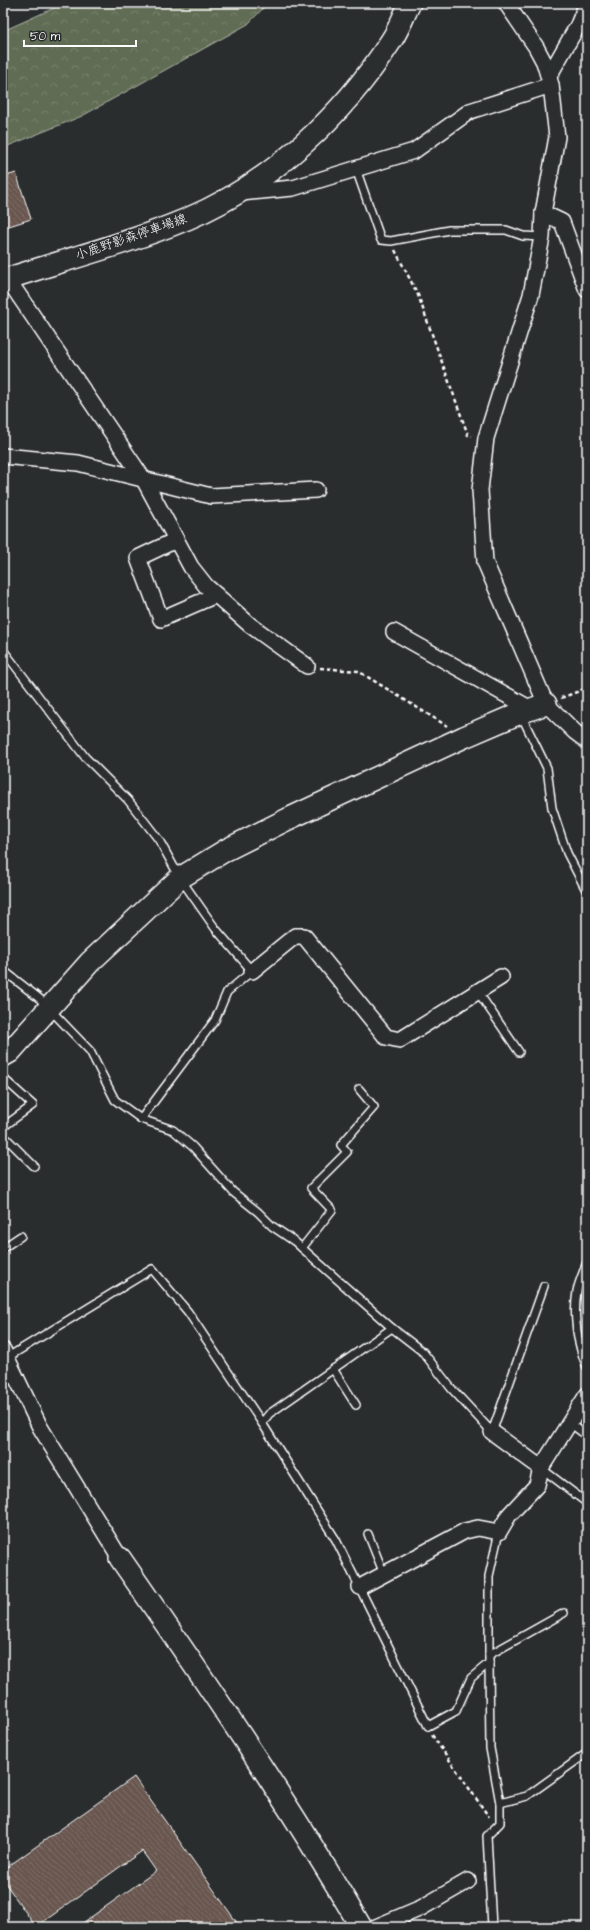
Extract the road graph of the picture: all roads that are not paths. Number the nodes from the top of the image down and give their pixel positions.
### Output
1 (410, 3) edge
2 (506, 3) edge
3 (587, 3) edge
4 (550, 81) junction
5 (356, 169) junction
6 (237, 193) junction
7 (543, 213) junction
8 (542, 237) junction
9 (5, 279) edge
10 (587, 290) edge
11 (3, 456) edge
12 (144, 480) junction
13 (316, 490) dead end
14 (176, 540) junction
15 (216, 595) junction
16 (394, 632) dead end
17 (3, 650) edge
18 (307, 666) road end
19 (532, 708) junction
20 (587, 741) edge
21 (180, 878) junction
22 (587, 892) edge
23 (3, 970) edge
24 (252, 971) junction
25 (501, 977) dead end
26 (478, 992) junction
27 (49, 1008) junction
28 (519, 1052) dead end
29 (3, 1056) edge
30 (3, 1078) edge
31 (359, 1089) dead end
32 (141, 1119) junction
33 (3, 1127) edge
34 (3, 1135) edge
35 (34, 1166) dead end
36 (21, 1236) dead end
37 (3, 1248) edge
38 (302, 1248) junction
39 (587, 1262) edge
40 (544, 1286) dead end
41 (392, 1328) junction
42 (5, 1354) edge
43 (587, 1367) edge
44 (334, 1369) junction
45 (587, 1395) edge
46 (356, 1405) dead end
47 (262, 1423) junction
48 (570, 1423) junction
49 (492, 1432) junction
50 (587, 1436) edge
51 (540, 1468) junction
52 (587, 1503) edge
53 (499, 1532) junction
54 (368, 1534) dead end
55 (120, 1558) joint
56 (384, 1574) junction
57 (360, 1587) junction
58 (564, 1614) dead end
59 (489, 1655) junction
60 (489, 1663) junction
61 (587, 1753) edge
62 (500, 1803) junction
63 (468, 1881) dead end
64 (361, 1927) edge
65 (376, 1927) edge
66 (492, 1927) edge

1 - 6 street, 小鹿野影森停車場線
2 - 4 street
3 - 4 street
4 - 5 street
4 - 7 street
5 - 6 street
5 - 8 lane
6 - 9 street, 小鹿野影森停車場線
7 - 8 street
7 - 10 street
8 - 19 street
9 - 12 street
11 - 12 street
12 - 13 street
12 - 14 street
14 - 15 street
14 - 15 street
15 - 18 street
16 - 19 street
17 - 21 lane
19 - 20 street
19 - 21 street
19 - 22 lane
21 - 24 lane
21 - 27 street
23 - 27 lane
24 - 26 street
24 - 32 lane
25 - 26 street
26 - 28 lane
27 - 29 street
27 - 32 lane
30 - 33 lane
31 - 38 lane
32 - 38 lane
34 - 35 lane
36 - 37 lane
38 - 41 lane
39 - 43 lane
40 - 49 lane
41 - 44 lane
41 - 49 lane
42 - 47 lane
42 - 55 street
44 - 46 lane
44 - 47 lane
45 - 48 street
47 - 57 lane
48 - 50 lane
48 - 51 street
49 - 51 street
51 - 52 lane
51 - 53 street
53 - 56 street
53 - 59 lane
54 - 56 lane
55 - 64 street
56 - 57 street
57 - 60 lane
58 - 59 lane
59 - 60 lane
60 - 62 lane
61 - 62 lane
62 - 66 lane
63 - 65 street

